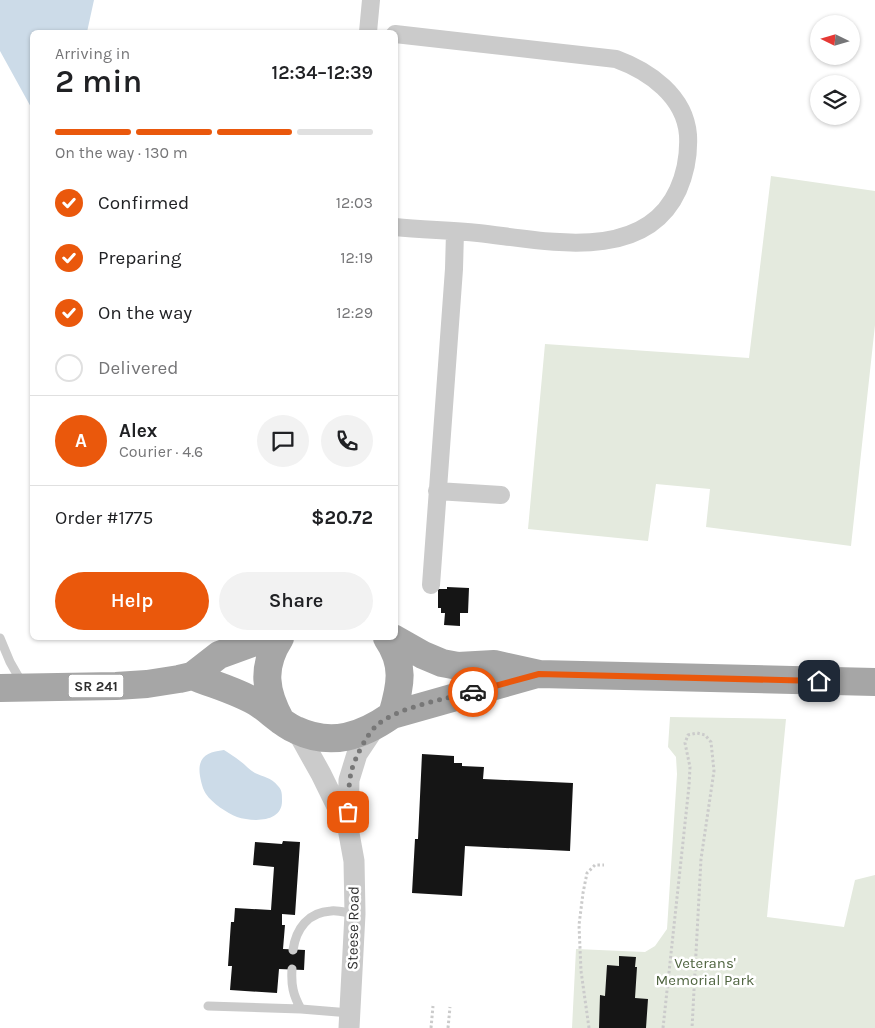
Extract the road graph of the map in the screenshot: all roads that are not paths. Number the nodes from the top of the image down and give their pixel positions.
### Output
1 (371, 0) edge
2 (372, 30) edge
3 (398, 34) edge
4 (398, 227) edge
5 (454, 232) junction
6 (437, 491) junction
7 (501, 495) dead end
8 (431, 585) dead end
9 (0, 638) edge
10 (260, 640) edge
11 (279, 640) edge
12 (388, 640) edge
13 (397, 640) edge
14 (539, 674) junction
15 (192, 676) junction
16 (875, 682) edge
17 (12, 688) edge
18 (383, 721) junction
19 (289, 726) junction
20 (348, 828) junction
21 (355, 914) junction
22 (292, 950) dead end
23 (292, 969) dead end
24 (208, 1006) dead end
25 (301, 1009) junction
26 (350, 1021) edge

1 - 2 street
3 - 5 street
4 - 5 street
5 - 6 street
6 - 7 street
6 - 8 street
9 - 17 lane
10 - 15 main road, SR 241
11 - 19 main road
12 - 18 main road
13 - 14 main road, SR 241
14 - 16 main road, SR 241
14 - 18 main road, SR 241
15 - 17 main road, SR 241
15 - 19 main road, SR 241
18 - 19 main road, SR 241
18 - 20 street, Steese Road
19 - 20 street, Steese Road
20 - 21 street, Steese Road
21 - 22 lane
21 - 26 street, Steese Road
23 - 25 lane
24 - 25 lane
25 - 26 lane

